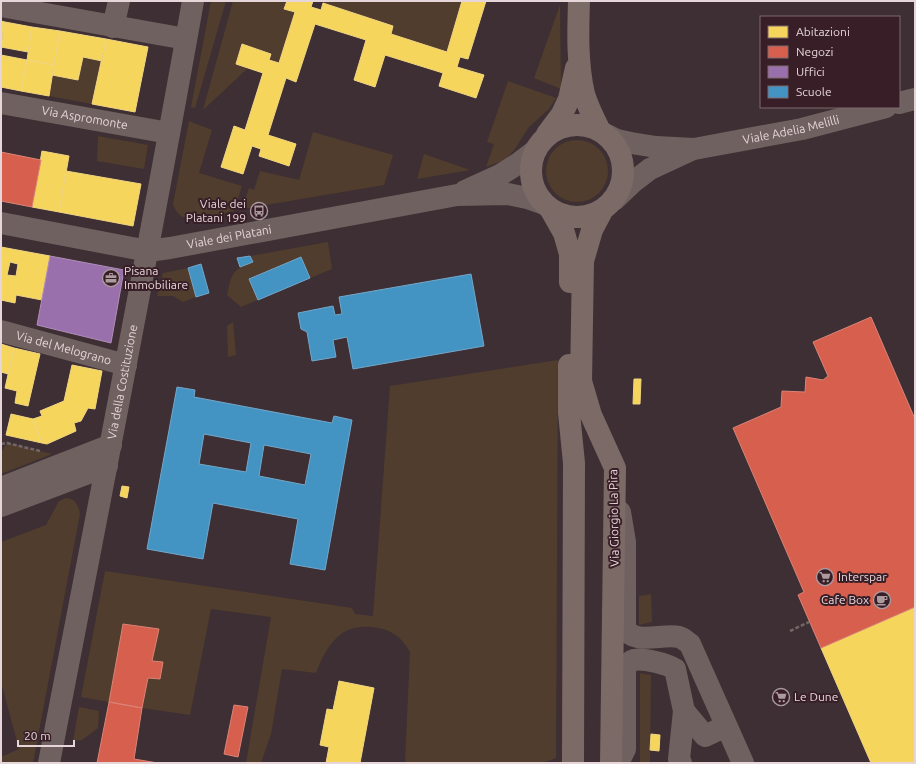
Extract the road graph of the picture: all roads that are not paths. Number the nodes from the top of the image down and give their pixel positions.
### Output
1 (119, 1) edge
2 (193, 1) edge
3 (579, 1) edge
4 (1, 6) edge
5 (113, 26) junction
6 (186, 40) junction
7 (578, 55) junction
8 (915, 99) edge
9 (1, 103) edge
10 (900, 103) edge
11 (882, 108) edge
12 (603, 132) junction
13 (169, 133) junction
14 (540, 144) junction
15 (694, 149) junction
16 (457, 195) junction
17 (608, 206) junction
18 (548, 207) junction
19 (1, 223) edge
20 (148, 251) junction
21 (1, 331) edge
22 (126, 365) junction
23 (111, 445) junction
24 (107, 466) junction
25 (616, 485) junction
26 (1, 488) edge
27 (1, 506) edge
28 (684, 711) junction
29 (726, 726) junction
30 (49, 763) edge
31 (573, 763) edge
32 (611, 763) edge
33 (618, 763) edge
34 (681, 763) edge
35 (743, 763) edge

1 - 5 street
2 - 6 street, Via della Costituzione
3 - 7 main road
4 - 5 street
5 - 6 street
6 - 13 street, Via della Costituzione
7 - 12 main road
7 - 14 main road
8 - 10 street
9 - 13 street, Via Aspromonte
11 - 15 street, Viale Adelia Melilli
12 - 14 main road
12 - 15 street
12 - 17 main road
13 - 20 street, Via della Costituzione
14 - 16 street
14 - 18 main road
15 - 17 street
16 - 18 street
16 - 20 street, Viale dei Platani
17 - 18 main road
17 - 25 main road, Via Giorgio La Pira
18 - 31 main road
19 - 20 street, Viale dei Platani
20 - 22 street, Via della Costituzione
21 - 22 street, Via del Melograno
22 - 23 street, Via della Costituzione
23 - 24 street, Via della Costituzione
23 - 26 street
24 - 27 street
24 - 30 street, Via della Costituzione
25 - 29 street
25 - 32 main road, Via Giorgio La Pira
28 - 29 street
28 - 33 street
28 - 34 street
29 - 35 street

